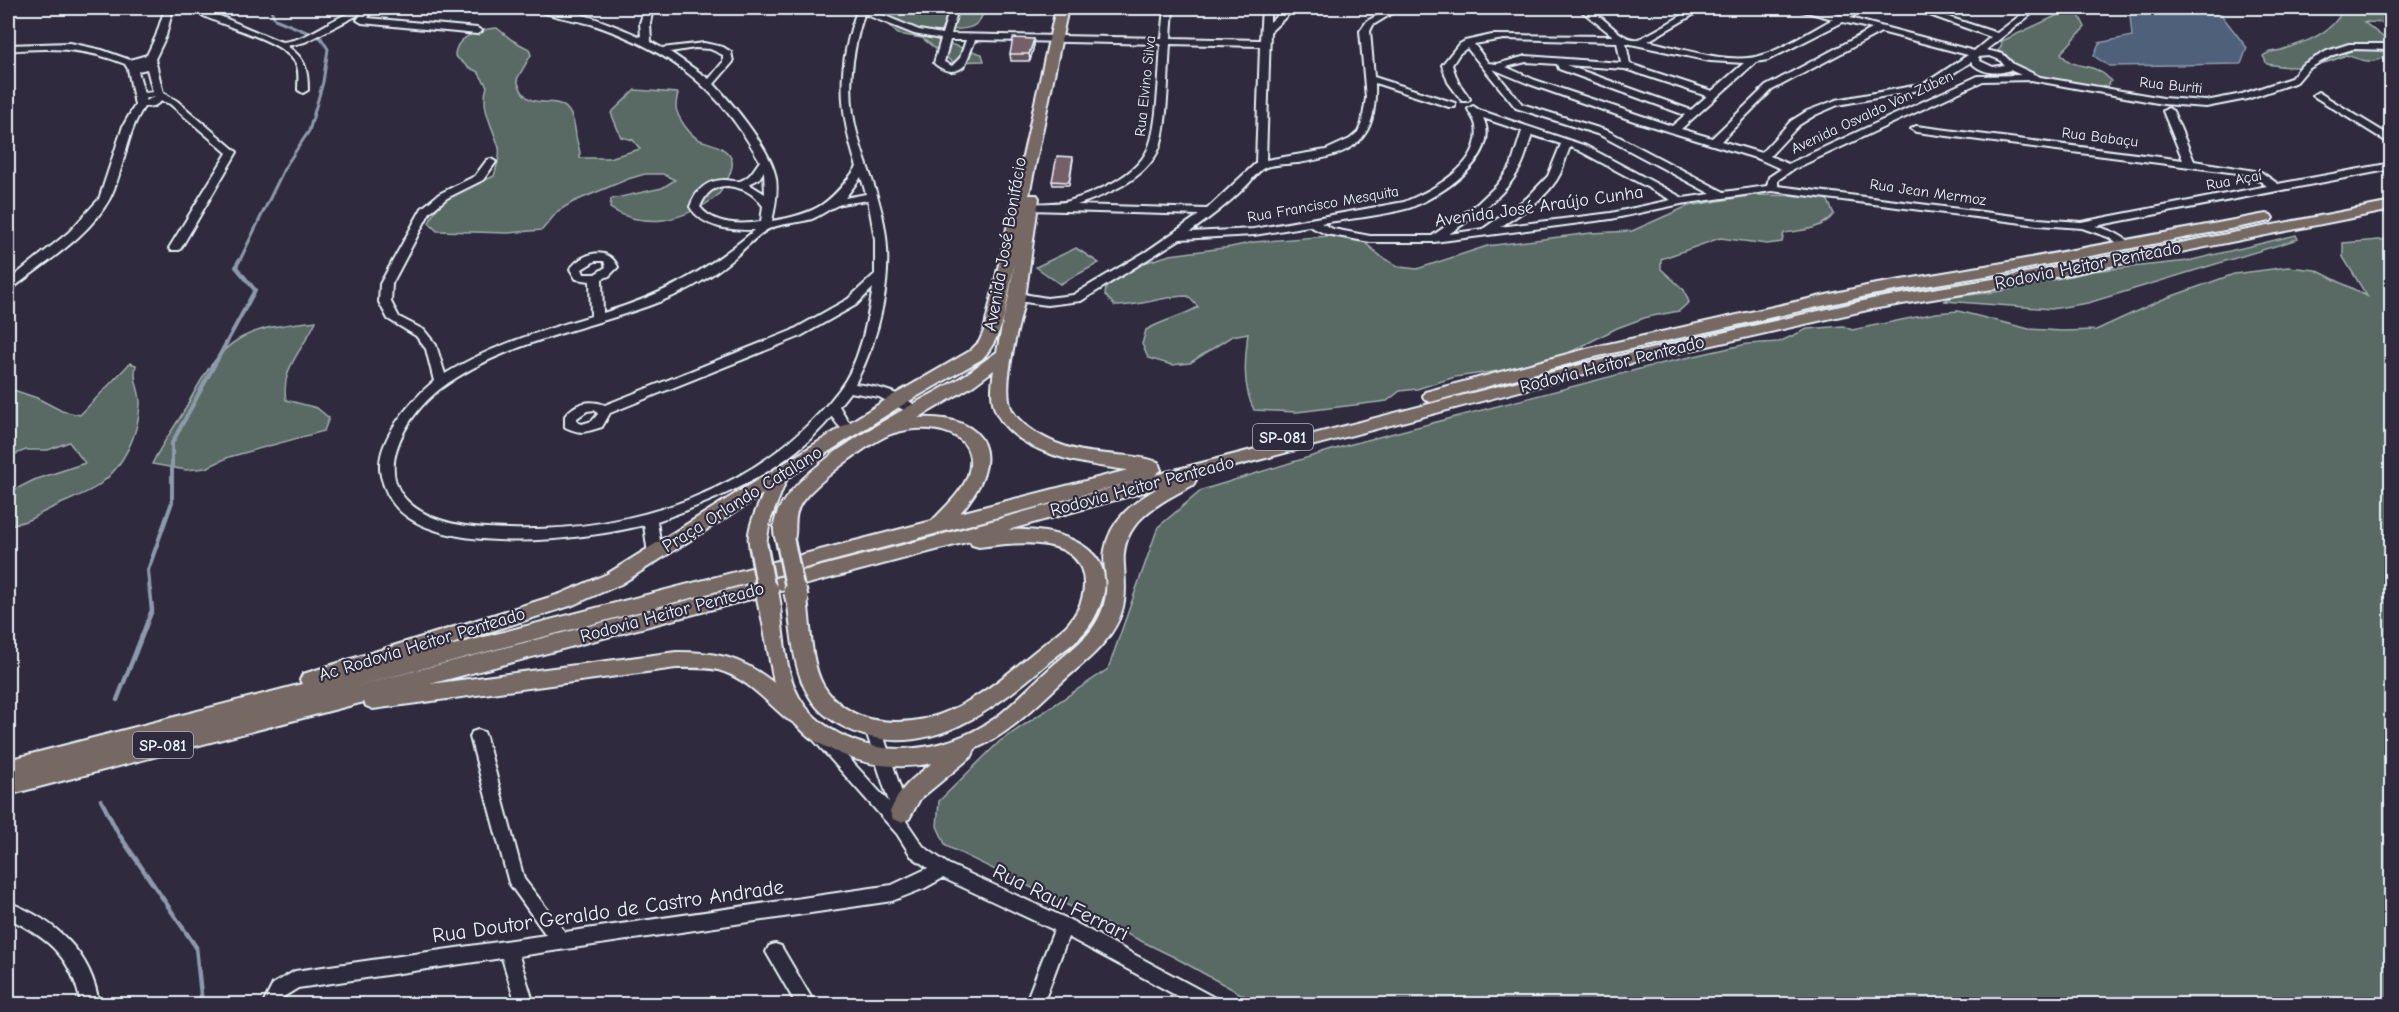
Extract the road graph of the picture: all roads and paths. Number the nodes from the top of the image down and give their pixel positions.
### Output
1 (169, 8) edge
2 (365, 8) edge
3 (370, 8) edge
4 (537, 8) edge
5 (649, 8) edge
6 (954, 8) edge
7 (1062, 8) edge
8 (1072, 8) edge
9 (1169, 8) edge
10 (1266, 8) edge
11 (1291, 8) edge
12 (1397, 8) edge
13 (1582, 8) edge
14 (1701, 8) edge
15 (1802, 8) edge
16 (1863, 8) edge
17 (1914, 8) edge
18 (2035, 8) edge
19 (191, 10) edge
20 (866, 14) edge
21 (1842, 18) junction
22 (166, 19) junction
23 (645, 23) junction
24 (1882, 28) junction
25 (477, 30) dead end
26 (855, 30) junction
27 (1265, 32) junction
28 (621, 33) junction
29 (1997, 36) junction
30 (945, 37) junction
31 (971, 38) junction
32 (1060, 39) junction
33 (1621, 39) junction
34 (1164, 41) junction
35 (1639, 42) junction
36 (646, 43) junction
37 (1264, 43) junction
38 (1468, 43) junction
39 (280, 45) junction
40 (1988, 45) junction
41 (2391, 47) edge
42 (8, 48) edge
43 (660, 51) junction
44 (1974, 55) junction
45 (1997, 55) junction
46 (1753, 60) junction
47 (150, 61) junction
48 (1562, 61) junction
49 (1485, 65) junction
50 (132, 66) junction
51 (1626, 66) junction
52 (1979, 66) junction
53 (2009, 66) junction
54 (1497, 67) junction
55 (1999, 70) junction
56 (2013, 77) junction
57 (1369, 78) junction
58 (1981, 78) junction
59 (2037, 79) junction
60 (710, 83) junction
61 (303, 90) dead end
62 (1714, 95) junction
63 (2318, 95) dead end
64 (159, 96) junction
65 (141, 101) junction
66 (1457, 101) junction
67 (1472, 111) junction
68 (2168, 111) dead end
69 (1693, 114) junction
70 (1916, 129) dead end
71 (1528, 130) junction
72 (1674, 130) junction
73 (1568, 142) junction
74 (1714, 142) junction
75 (2391, 142) edge
76 (1762, 157) junction
77 (491, 162) dead end
78 (764, 162) junction
79 (1261, 164) junction
80 (2190, 164) junction
81 (863, 166) junction
82 (2391, 166) edge
83 (1788, 168) junction
84 (741, 184) junction
85 (1113, 186) junction
86 (1772, 188) junction
87 (2276, 188) junction
88 (1720, 194) junction
89 (2391, 194) edge
90 (873, 196) junction
91 (1681, 201) junction
92 (834, 202) junction
93 (768, 205) junction
94 (2391, 206) edge
95 (1030, 207) junction
96 (1056, 208) junction
97 (1123, 211) junction
98 (1210, 212) junction
99 (1312, 223) junction
100 (766, 224) junction
101 (2081, 225) junction
102 (1485, 233) junction
103 (1181, 236) junction
104 (1434, 239) junction
105 (2125, 244) junction
106 (175, 248) dead end
107 (881, 274) junction
108 (596, 278) dead end
109 (8, 286) edge
110 (1017, 297) junction
111 (597, 317) junction
112 (1005, 354) junction
113 (441, 382) junction
114 (847, 388) junction
115 (898, 400) junction
116 (833, 406) junction
117 (604, 411) dead end
118 (915, 412) junction
119 (889, 427) junction
120 (853, 429) junction
121 (1212, 466) junction
122 (1163, 467) junction
123 (780, 474) junction
124 (650, 518) junction
125 (937, 527) junction
126 (926, 546) junction
127 (655, 554) junction
128 (297, 710) junction
129 (184, 724) junction
130 (807, 724) junction
131 (874, 731) junction
132 (478, 737) dead end
133 (982, 737) junction
134 (883, 759) junction
135 (8, 769) edge
136 (8, 786) edge
137 (902, 821) junction
138 (942, 869) junction
139 (8, 910) edge
140 (1064, 926) junction
141 (561, 941) junction
142 (508, 949) junction
143 (775, 952) dead end
144 (275, 997) edge
145 (90, 1005) edge
146 (525, 1005) edge
147 (806, 1005) edge
148 (1034, 1005) edge
149 (1209, 1005) edge

1 - 22 street
2 - 39 street
3 - 25 street
4 - 28 street
5 - 23 street
6 - 30 street
7 - 32 main road, Avenida José Bonifácio
8 - 32 main road, Avenida José Bonifácio
9 - 34 street, Rua Elvino Silva
10 - 27 street
11 - 27 street
12 - 57 street
13 - 33 street
14 - 35 street
15 - 21 street
16 - 21 street
17 - 29 street
18 - 29 street
19 - 22 street
19 - 39 street
20 - 26 street, Praça Orlando Catalano
20 - 26 street
20 - 30 street
21 - 24 street
21 - 46 street
22 - 47 street
23 - 28 street
23 - 36 street
24 - 44 street
24 - 74 street
26 - 81 street, Praça Orlando Catalano
27 - 37 street
28 - 36 street
29 - 40 street
30 - 31 street
30 - 31 street
31 - 32 street
32 - 34 street
32 - 95 main road, Avenida José Bonifácio
32 - 115 main road, Avenida José Bonifácio
33 - 35 street
33 - 38 street
33 - 51 street
34 - 37 street
34 - 85 street, Rua Elvino Silva
35 - 46 street
36 - 43 street
37 - 79 street
38 - 49 street
38 - 66 street
39 - 61 street
40 - 44 street
40 - 45 street, Rua Buriti
41 - 59 street, Rua Buriti
42 - 50 street
43 - 60 street
43 - 60 street
44 - 45 street
44 - 52 street
44 - 76 street
45 - 53 street, Rua Buriti
46 - 62 street
47 - 50 street
47 - 64 street
48 - 51 street
48 - 54 street
48 - 69 street
49 - 54 street
49 - 88 street
50 - 65 street
51 - 62 street
52 - 55 street
52 - 58 street, Avenida Osvaldo Von Zuben
53 - 55 street
53 - 59 street, Rua Buriti
54 - 72 street
55 - 56 street
56 - 58 street
56 - 59 street
57 - 66 street
57 - 79 street
58 - 83 street, Avenida Osvaldo Von Zuben
60 - 78 street
62 - 69 street
63 - 75 street
64 - 65 street
64 - 106 street
65 - 109 street
66 - 67 street
67 - 71 street
67 - 99 street, Rua Francisco Mesquita
68 - 80 street
69 - 72 street
70 - 80 street, Rua Babaçu
71 - 73 street
71 - 104 street
72 - 74 street
73 - 91 street
73 - 102 street
74 - 76 street
76 - 83 street
77 - 113 street
78 - 84 street
78 - 93 street
79 - 98 street
80 - 87 street, Rua Babaçu
81 - 90 street, Praça Orlando Catalano
81 - 92 street
82 - 87 street, Rua Açaí
83 - 86 street, Avenida Osvaldo Von Zuben
84 - 93 street
84 - 100 street
85 - 96 street, Rua Elvino Silva
85 - 97 street
86 - 88 street, Avenida José Araújo Cunha
86 - 101 street, Rua Jean Mermoz
87 - 101 street, Rua Açaí
88 - 91 street, Avenida José Araújo Cunha
89 - 105 main road, Rodovia Heitor Penteado / SP-081
90 - 92 street
90 - 107 street, Praça Orlando Catalano
91 - 102 street, Avenida José Araújo Cunha
92 - 100 street
93 - 100 street
94 - 121 main road, Rodovia Heitor Penteado / SP-081
95 - 96 street
95 - 110 main road, Avenida José Bonifácio
96 - 97 street
97 - 98 street
98 - 103 street
99 - 103 street, Rua Francisco Mesquita
99 - 104 street, Avenida José Araújo Cunha
100 - 111 street
101 - 105 street
102 - 104 street, Avenida José Araújo Cunha
103 - 110 street
105 - 122 main road, Rodovia Heitor Penteado / SP-081
107 - 114 street, Praça Orlando Catalano
107 - 117 street
108 - 111 street
110 - 112 main road, Avenida José Bonifácio
111 - 113 street
112 - 118 main road, Avenida José Bonifácio
112 - 122 main road
113 - 124 street
114 - 115 street
114 - 116 street, Praça Orlando Catalano
115 - 118 street
115 - 120 main road, Praça Orlando Catalano
116 - 120 street
116 - 124 street, Praça Orlando Catalano
118 - 119 main road, Avenida José Bonifácio
119 - 125 main road
119 - 131 main road, Avenida José Bonifácio, bridge
120 - 123 main road, Praça Orlando Catalano
121 - 126 main road, Rodovia Heitor Penteado / SP-081
121 - 133 main road
122 - 125 main road, Rodovia Heitor Penteado / SP-081
123 - 127 main road, Praça Orlando Catalano
123 - 130 main road, bridge
124 - 127 street, Praça Orlando Catalano
125 - 129 main road, Rodovia Heitor Penteado / SP-081
126 - 128 main road, Rodovia Heitor Penteado / SP-081
126 - 131 main road
127 - 129 main road, Ac Rodovia Heitor Penteado
128 - 130 main road
128 - 136 main road, Rodovia Heitor Penteado / SP-081
129 - 135 main road, Rodovia Heitor Penteado / SP-081
130 - 134 main road
130 - 137 street
131 - 134 street
132 - 141 street
133 - 134 main road
133 - 137 main road
134 - 137 street
137 - 138 street, Rua Raul Ferrari
138 - 140 street, Rua Raul Ferrari
138 - 141 street, Rua Doutor Geraldo de Castro Andrade
139 - 145 street
140 - 148 street
140 - 149 street, Rua Raul Ferrari
141 - 142 street, Rua Doutor Geraldo de Castro Andrade
142 - 144 street, Rua Doutor Geraldo de Castro Andrade
142 - 146 street
143 - 147 street

